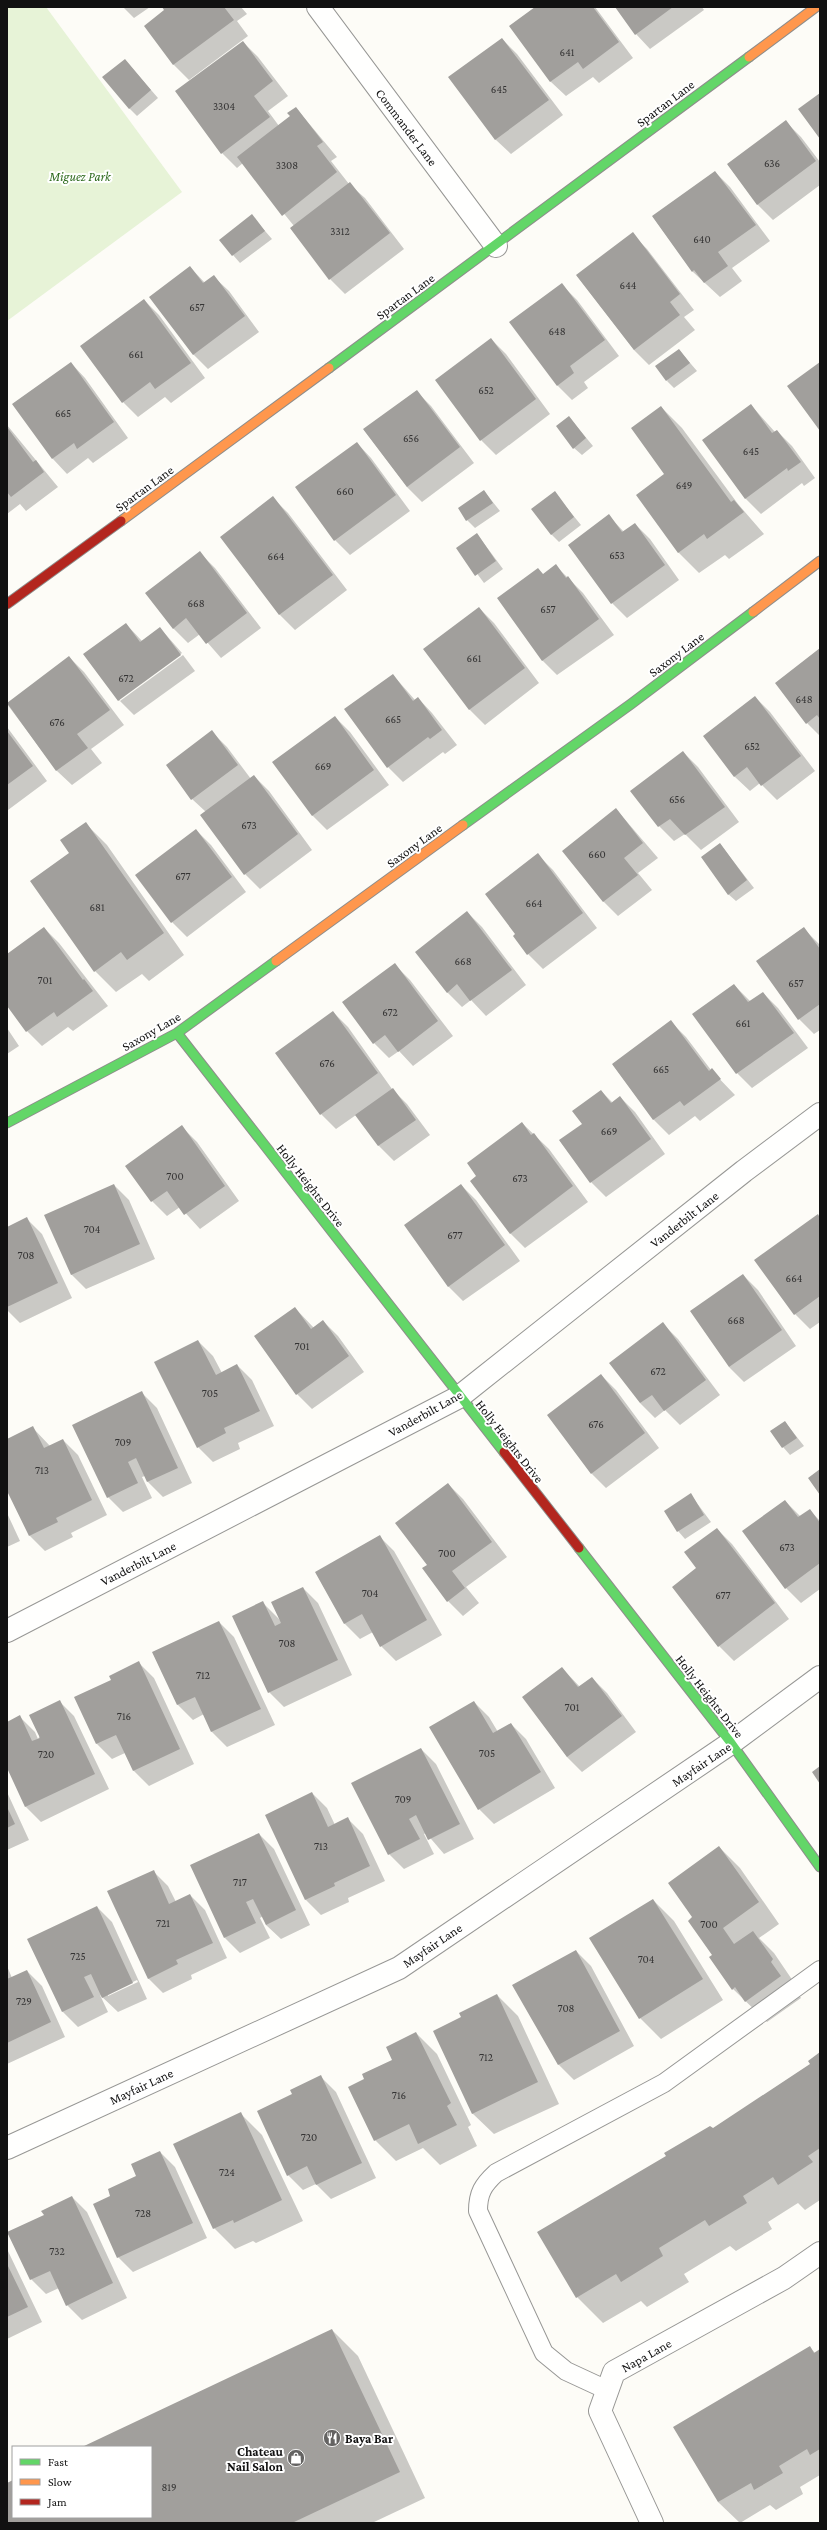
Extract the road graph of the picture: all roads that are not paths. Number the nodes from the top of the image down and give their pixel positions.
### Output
1 (318, 7) edge
2 (816, 7) edge
3 (496, 246) junction
4 (820, 561) edge
5 (7, 604) edge
6 (177, 1033) junction
7 (820, 1114) edge
8 (7, 1123) edge
9 (459, 1397) junction
10 (7, 1631) edge
11 (820, 1677) edge
12 (731, 1743) junction
13 (820, 1867) edge
14 (820, 1970) edge
15 (7, 2148) edge
16 (820, 2254) edge
17 (607, 2390) junction
18 (652, 2523) edge

1 - 3 street, Commander Lane
2 - 3 street, Spartan Lane
3 - 5 street, Spartan Lane
4 - 6 street, Saxony Lane
6 - 8 street, Saxony Lane
6 - 9 street, Holly Heights Drive
7 - 9 street, Vanderbilt Lane
9 - 10 street, Vanderbilt Lane
9 - 12 street, Holly Heights Drive
11 - 12 street, Mayfair Lane
12 - 13 street, Holly Heights Drive
12 - 15 street, Mayfair Lane
14 - 17 lane
16 - 17 street, Napa Lane
17 - 18 street, Napa Lane

